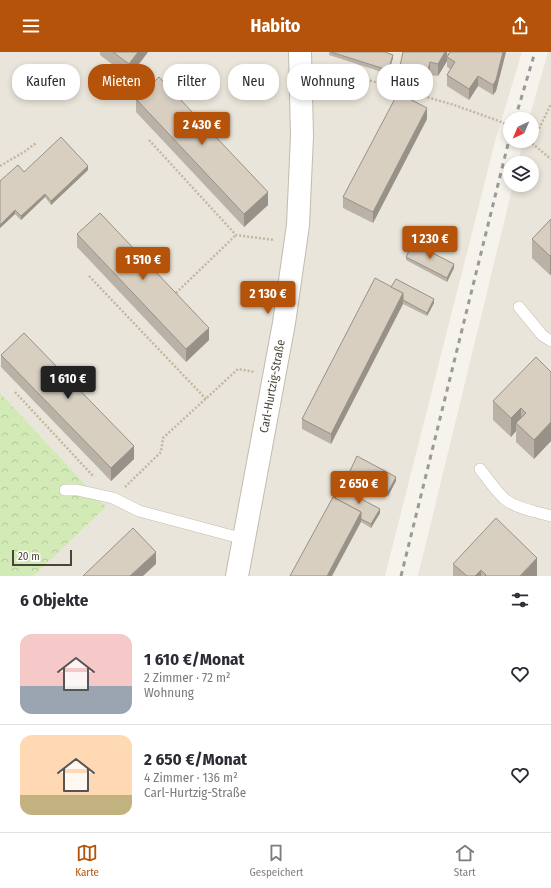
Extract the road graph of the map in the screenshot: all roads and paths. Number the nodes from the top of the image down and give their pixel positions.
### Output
1 (450, 52) edge
2 (441, 54) edge
3 (300, 56) edge
4 (551, 104) edge
5 (503, 123) edge
6 (539, 126) edge
7 (149, 140) dead end
8 (36, 143) dead end
9 (537, 148) edge
10 (551, 159) edge
11 (0, 166) edge
12 (236, 234) junction
13 (296, 244) junction
14 (89, 276) dead end
15 (176, 293) edge
16 (520, 307) dead end
17 (551, 341) edge
18 (274, 375) junction
19 (15, 392) dead end
20 (206, 399) junction
21 (480, 469) dead end
22 (65, 490) dead end
23 (113, 498) junction
24 (551, 516) edge
25 (244, 538) junction
26 (237, 576) edge

1 - 2 path
3 - 5 path
3 - 13 street, Carl-Hurtzig-Straße
4 - 6 path
7 - 12 path
8 - 11 path
9 - 10 path
12 - 13 path
12 - 15 path
13 - 18 street, Carl-Hurtzig-Straße
14 - 20 path
16 - 17 lane
18 - 20 path
18 - 25 street, Carl-Hurtzig-Straße
19 - 23 path
20 - 23 path
21 - 24 lane
22 - 23 lane
23 - 25 lane
25 - 26 street, Carl-Hurtzig-Straße

